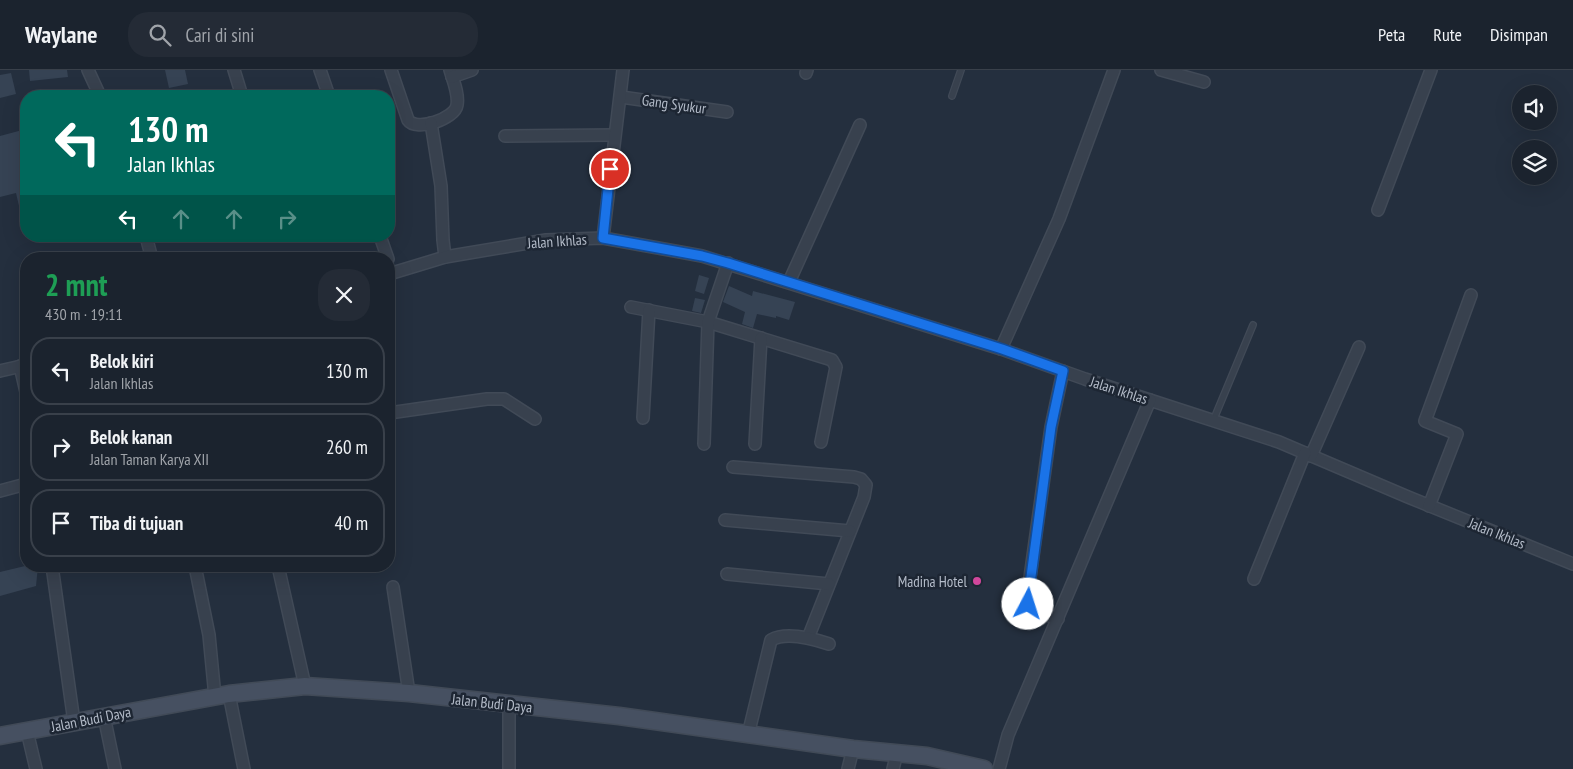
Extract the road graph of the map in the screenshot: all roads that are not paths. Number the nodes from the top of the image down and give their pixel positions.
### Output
1 (88, 70) edge
2 (234, 70) edge
3 (320, 70) edge
4 (391, 70) edge
5 (472, 70) edge
6 (623, 70) edge
7 (960, 70) edge
8 (1114, 70) edge
9 (1161, 70) edge
10 (1431, 70) edge
11 (451, 74) edge
12 (1204, 82) dead end
13 (97, 90) edge
14 (240, 90) edge
15 (327, 90) edge
16 (952, 96) dead end
17 (621, 97) junction
18 (727, 112) dead end
19 (430, 123) junction
20 (860, 125) dead end
21 (614, 135) junction
22 (505, 136) dead end
23 (1378, 210) dead end
24 (603, 238) junction
25 (445, 257) junction
26 (728, 263) junction
27 (395, 272) edge
28 (789, 282) junction
29 (1471, 296) dead end
30 (631, 307) dead end
31 (649, 310) junction
32 (708, 322) junction
33 (1254, 325) dead end
34 (761, 338) junction
35 (1359, 347) dead end
36 (1002, 349) junction
37 (20, 366) edge
38 (0, 371) edge
39 (1063, 371) junction
40 (1150, 400) junction
41 (395, 412) edge
42 (643, 418) dead end
43 (535, 419) dead end
44 (1213, 421) junction
45 (822, 442) dead end
46 (704, 444) dead end
47 (755, 444) dead end
48 (1308, 455) junction
49 (733, 467) dead end
50 (20, 486) edge
51 (0, 491) edge
52 (1429, 506) junction
53 (725, 520) dead end
54 (850, 531) junction
55 (1573, 564) edge
56 (53, 572) edge
57 (196, 572) edge
58 (279, 572) edge
59 (727, 574) dead end
60 (1254, 579) dead end
61 (830, 584) junction
62 (393, 588) dead end
63 (1058, 619) junction
64 (808, 638) junction
65 (829, 644) dead end
66 (306, 686) junction
67 (409, 693) junction
68 (222, 696) junction
69 (509, 705) junction
70 (104, 716) junction
71 (74, 722) junction
72 (27, 731) junction
73 (748, 734) junction
74 (0, 736) edge
75 (853, 749) junction
76 (895, 761) edge
77 (36, 769) edge
78 (115, 769) edge
79 (244, 769) edge
80 (509, 769) edge
81 (848, 769) edge
82 (984, 769) edge
83 (998, 769) edge

1 - 13 street
2 - 14 street
3 - 15 street
4 - 19 street
5 - 11 street
6 - 17 street
7 - 16 lane
8 - 36 street
9 - 12 street
10 - 23 street
11 - 19 street
17 - 18 street, Gang Syukur
17 - 21 street
19 - 25 street
20 - 28 street
21 - 22 street
21 - 24 street
24 - 25 street, Jalan Ikhlas
24 - 26 street, Jalan Ikhlas
25 - 27 street, Jalan Ikhlas
26 - 28 street, Jalan Ikhlas
26 - 32 street
28 - 36 street, Jalan Ikhlas
29 - 52 street
30 - 31 street
31 - 32 street
31 - 42 street
32 - 34 street
32 - 46 street
33 - 44 lane
34 - 45 street
34 - 47 street
35 - 48 street
36 - 39 street, Jalan Ikhlas
37 - 38 street
39 - 40 street, Jalan Ikhlas
39 - 63 street
40 - 44 street, Jalan Ikhlas
40 - 63 street
41 - 43 street
44 - 48 street, Jalan Ikhlas
48 - 52 street, Jalan Ikhlas
48 - 60 street
49 - 54 street
50 - 51 street
52 - 55 street, Jalan Ikhlas
53 - 54 street
54 - 61 street
56 - 71 street
57 - 68 street
58 - 66 street
59 - 61 street
61 - 64 street
62 - 67 street
63 - 83 street
64 - 65 street
64 - 73 street
66 - 67 street, Jalan Budi Daya
66 - 68 street, Jalan Budi Daya
67 - 69 street, Jalan Budi Daya
68 - 70 street, Jalan Budi Daya
68 - 79 street
69 - 73 street, Jalan Budi Daya
69 - 80 street
70 - 71 street, Jalan Budi Daya
70 - 78 street
71 - 72 street, Jalan Budi Daya
72 - 74 street, Jalan Budi Daya
72 - 77 street
73 - 75 street, Jalan Budi Daya
75 - 76 street, Jalan Budi Daya
75 - 81 street
76 - 82 street, Jalan Budi Daya

